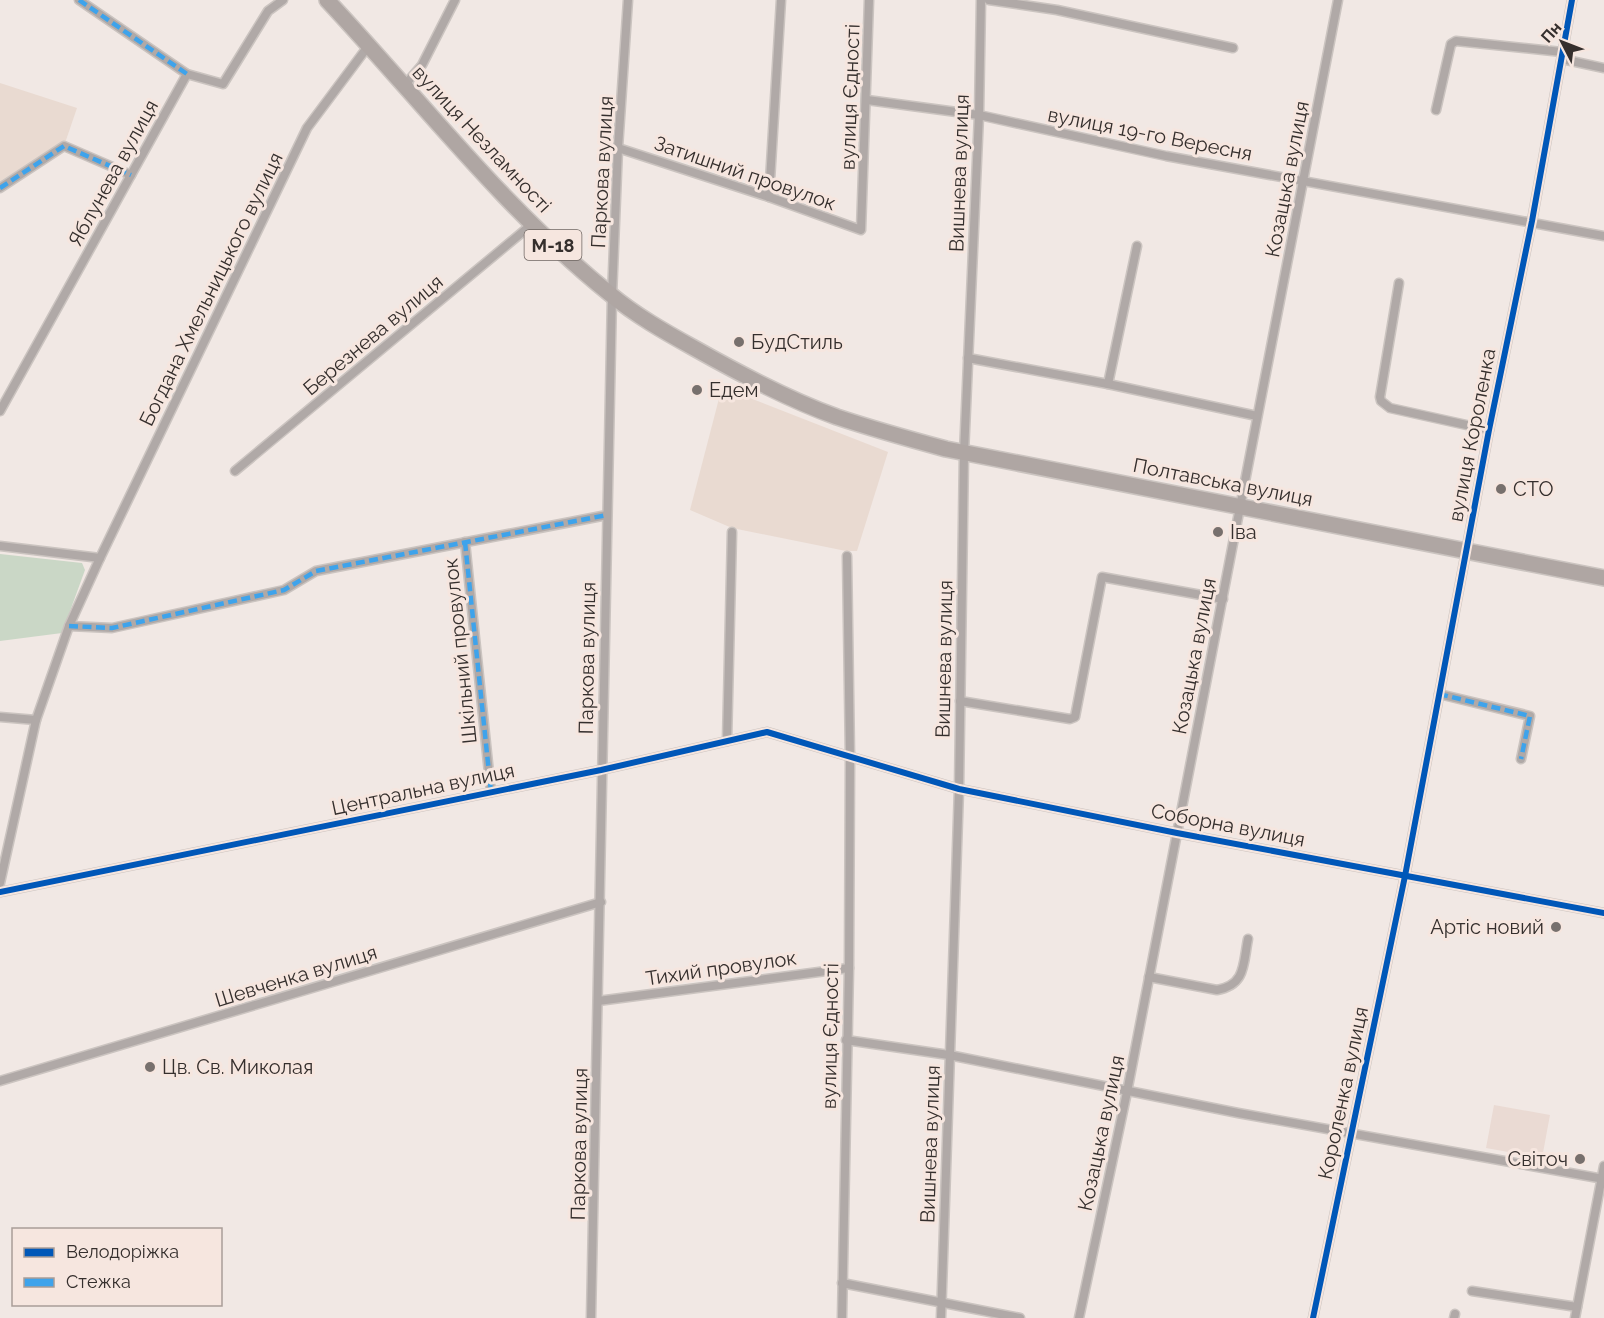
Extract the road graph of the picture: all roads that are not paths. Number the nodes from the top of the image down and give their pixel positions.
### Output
1 (79, 0) edge
2 (283, 0) edge
3 (327, 0) edge
4 (455, 0) edge
5 (628, 0) edge
6 (781, 0) edge
7 (869, 0) edge
8 (981, 0) edge
9 (989, 0) edge
10 (1338, 0) edge
11 (1572, 0) edge
12 (369, 45) junction
13 (1233, 48) dead end
14 (1562, 56) junction
15 (1604, 68) edge
16 (187, 74) junction
17 (404, 86) junction
18 (867, 100) junction
19 (1436, 110) dead end
20 (979, 115) junction
21 (618, 148) junction
22 (131, 175) junction
23 (1304, 181) junction
24 (0, 188) edge
25 (769, 197) junction
26 (1532, 221) junction
27 (531, 225) junction
28 (861, 230) joint
29 (1604, 236) edge
30 (1137, 246) dead end
31 (1399, 283) dead end
32 (612, 296) junction
33 (968, 358) junction
34 (1108, 384) junction
35 (0, 411) edge
36 (836, 416) joint
37 (1257, 416) junction
38 (1489, 430) junction
39 (964, 453) junction
40 (235, 471) dead end
41 (1240, 507) junction
42 (607, 515) junction
43 (732, 532) dead end
44 (465, 542) junction
45 (0, 546) edge
46 (1467, 550) junction
47 (847, 556) dead end
48 (100, 558) junction
49 (1604, 578) edge
50 (1223, 599) junction
51 (69, 626) junction
52 (1439, 694) junction
53 (960, 701) junction
54 (0, 717) edge
55 (36, 720) junction
56 (727, 741) junction
57 (850, 755) junction
58 (1521, 759) dead end
59 (601, 770) junction
60 (959, 789) junction
61 (491, 792) junction
62 (1177, 833) junction
63 (1405, 876) junction
64 (0, 883) edge
65 (0, 892) edge
66 (601, 902) junction
67 (1604, 913) edge
68 (1248, 939) dead end
69 (849, 968) junction
70 (1149, 977) junction
71 (598, 1001) junction
72 (846, 1040) junction
73 (949, 1055) junction
74 (0, 1081) edge
75 (1127, 1092) junction
76 (1351, 1134) junction
77 (1604, 1166) edge
78 (1603, 1179) edge
79 (842, 1283) junction
80 (1472, 1291) dead end
81 (941, 1302) junction
82 (1577, 1307) junction
83 (591, 1318) edge
84 (842, 1318) edge
85 (941, 1318) edge
86 (1020, 1318) edge
87 (1079, 1318) edge
88 (1313, 1318) edge
89 (1575, 1318) edge

1 - 16 street
2 - 16 street
3 - 12 highway, вулиця Незламності / М-18
4 - 17 street
5 - 21 street, Паркова вулиця
6 - 25 street
7 - 18 street, вулиця Єдності
8 - 20 street, Вишнева вулиця
9 - 13 street
10 - 23 street, Козацька вулиця
11 - 14 street, вулиця Короленка
12 - 17 highway, вулиця Незламності / М-18
12 - 48 street, Богдана Хмельницького вулиця
14 - 15 street
14 - 19 street
14 - 26 street, вулиця Короленка
16 - 22 street, Яблунева вулиця
17 - 27 highway, вулиця Незламності / М-18
18 - 20 street, вулиця 19-го Вересня
18 - 28 street, вулиця Єдності
20 - 23 street, вулиця 19-го Вересня
20 - 33 street, Вишнева вулиця
21 - 25 street, Затишний провулок
21 - 32 street, Паркова вулиця
22 - 24 street
22 - 35 street, Яблунева вулиця
23 - 26 street, вулиця 19-го Вересня
23 - 37 street, Козацька вулиця
25 - 28 street, Затишний провулок
26 - 29 street, вулиця 19-го Вересня
26 - 38 street, вулиця Короленка
27 - 32 highway, вулиця Незламності / М-18
27 - 40 street, Березнева вулиця
30 - 34 street
31 - 38 street
32 - 36 highway, вулиця Незламності / М-18
32 - 42 street, Паркова вулиця
33 - 34 street
33 - 39 street, Вишнева вулиця
34 - 37 street
36 - 39 highway, Полтавська вулиця / М-18
37 - 41 street, Козацька вулиця
38 - 46 street, вулиця Короленка
39 - 41 highway, Полтавська вулиця / М-18
39 - 53 street, Вишнева вулиця
41 - 46 highway, Полтавська вулиця / М-18
41 - 50 street, Козацька вулиця
42 - 44 street
42 - 59 street, Паркова вулиця
43 - 56 street
44 - 51 street
44 - 61 street, Шкільний провулок
45 - 48 street
46 - 49 highway, Полтавська вулиця / М-18
46 - 52 street, вулиця Короленка
47 - 57 street, вулиця Єдності
48 - 51 street, Богдана Хмельницького вулиця
50 - 53 street
50 - 62 street, Козацька вулиця
51 - 55 street, Богдана Хмельницького вулиця
52 - 58 street
52 - 63 street, вулиця Короленка
53 - 60 street, Вишнева вулиця
54 - 55 street
55 - 64 street, Богдана Хмельницького вулиця
56 - 57 street, Центральна вулиця
56 - 59 street, Центральна вулиця
57 - 60 street, Соборна вулиця
57 - 69 street, вулиця Єдності
59 - 61 street, Центральна вулиця
59 - 66 street, Паркова вулиця
60 - 62 street, Соборна вулиця
60 - 73 street, Вишнева вулиця
61 - 65 street, Центральна вулиця
62 - 63 street, Соборна вулиця
62 - 70 street, Козацька вулиця
63 - 67 street, Соборна вулиця
63 - 76 street, Короленка вулиця
66 - 71 street, Паркова вулиця
66 - 74 street, Шевченка вулиця
68 - 70 street
69 - 71 street, Тихий провулок
69 - 72 street, вулиця Єдності
70 - 75 street, Козацька вулиця
71 - 83 street, Паркова вулиця
72 - 73 street
72 - 79 street, вулиця Єдності
73 - 75 street
73 - 81 street, Вишнева вулиця
75 - 76 street
75 - 87 street, Козацька вулиця
76 - 78 street
76 - 88 street, Короленка вулиця
77 - 78 street
78 - 82 street
79 - 81 street
79 - 84 street, вулиця Єдності
80 - 82 street
81 - 85 street, Вишнева вулиця
81 - 86 street
82 - 89 street

